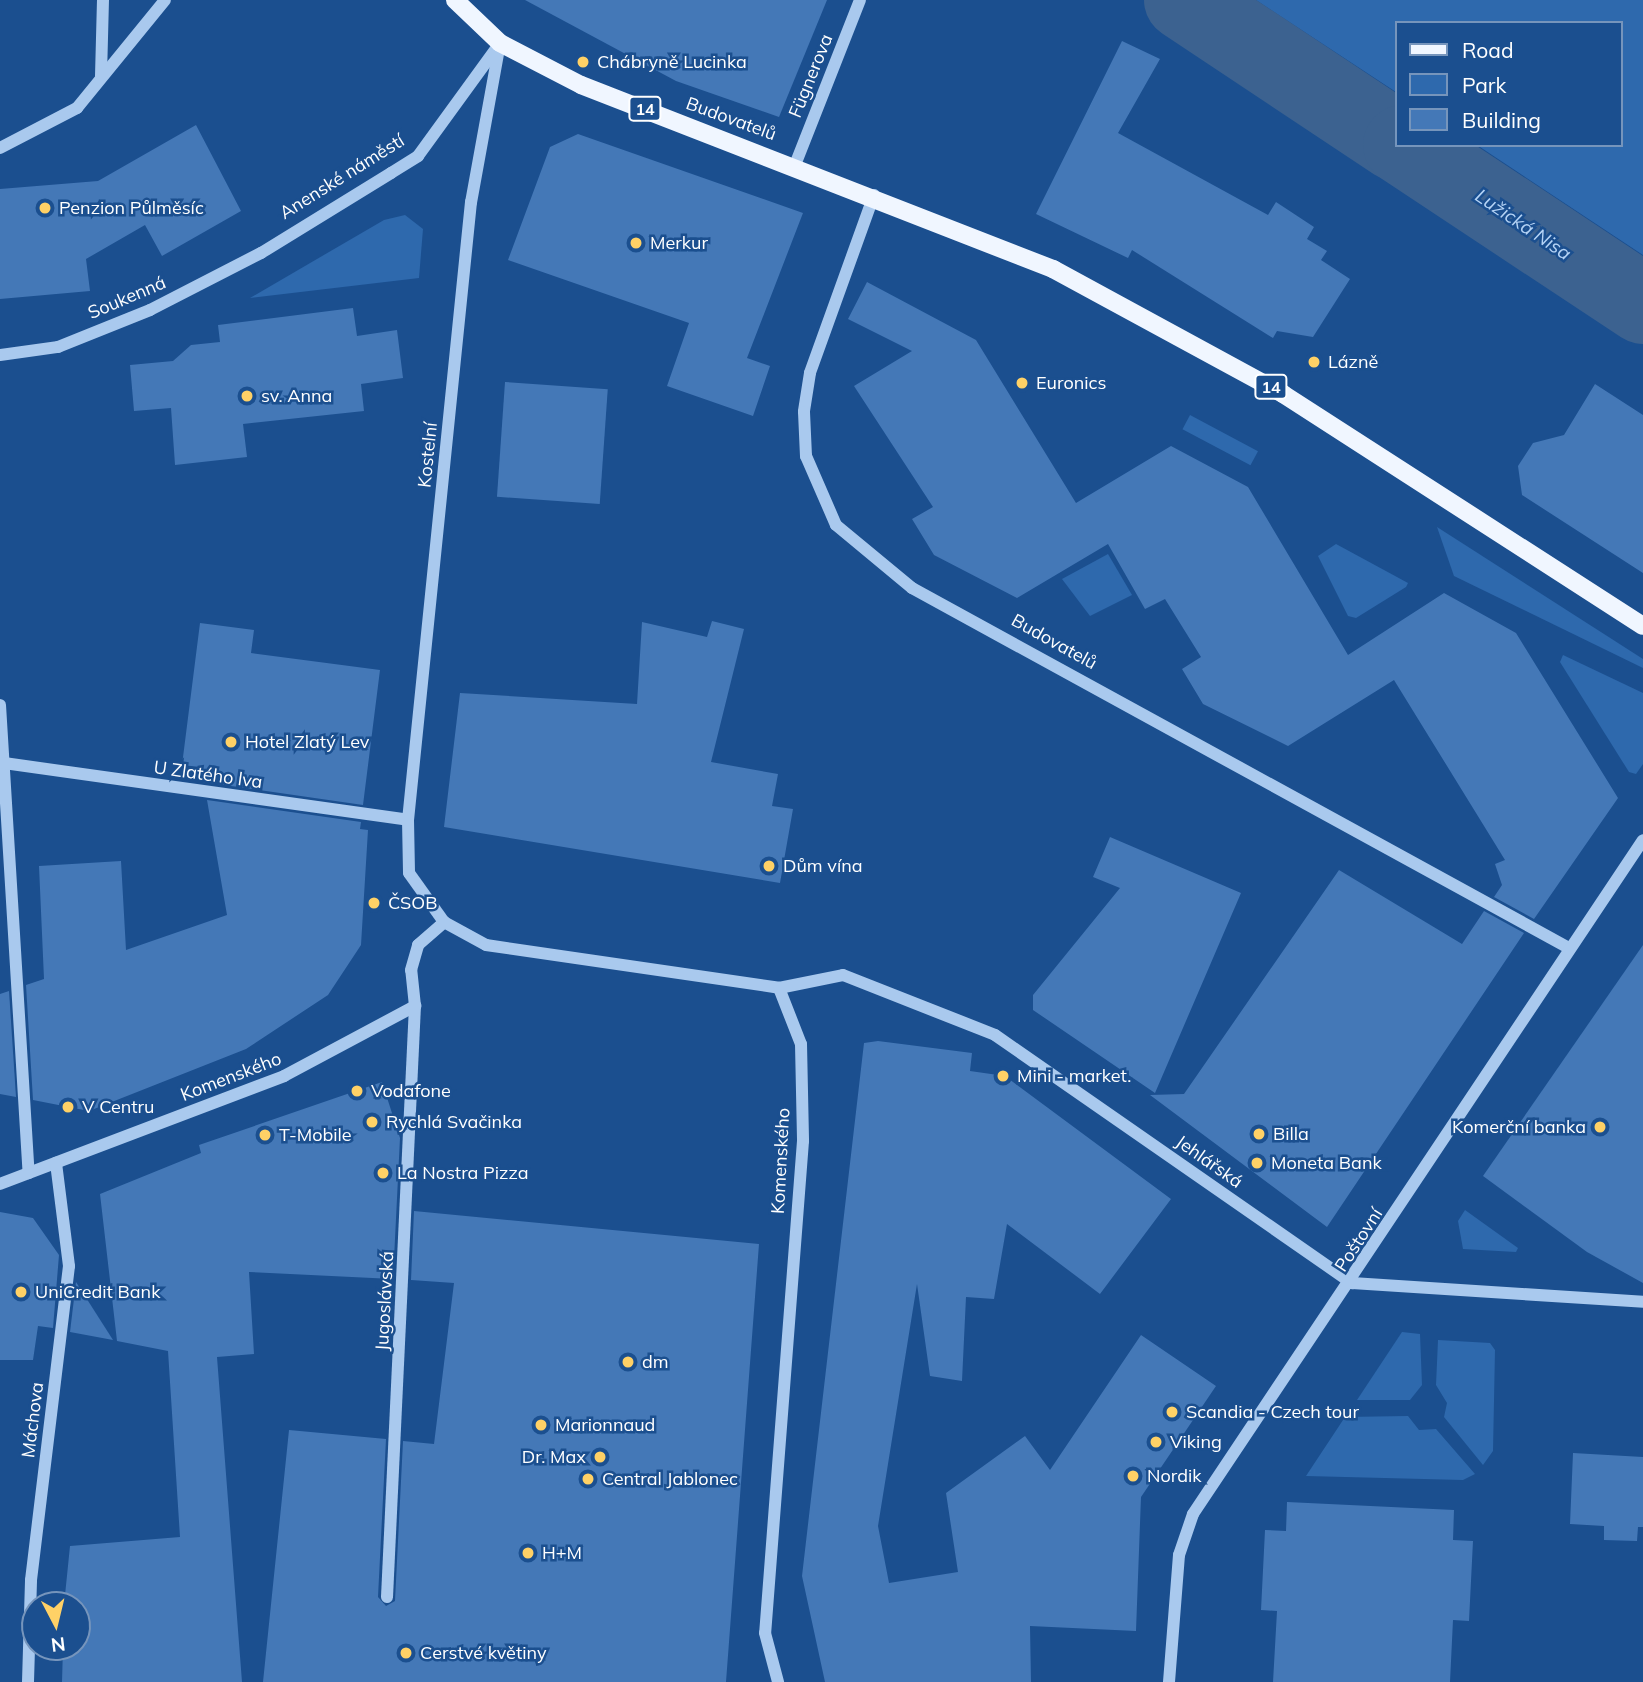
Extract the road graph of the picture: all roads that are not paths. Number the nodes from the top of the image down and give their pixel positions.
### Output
1 (103, 0) edge
2 (166, 0) edge
3 (455, 0) edge
4 (860, 0) edge
5 (500, 43) junction
6 (101, 76) junction
7 (0, 148) edge
8 (795, 165) junction
9 (874, 195) junction
10 (261, 253) joint
11 (0, 355) edge
12 (1643, 626) edge
13 (0, 705) edge
14 (4, 763) junction
15 (408, 820) junction
16 (1643, 840) edge
17 (444, 922) junction
18 (1569, 948) junction
19 (779, 988) junction
20 (415, 1006) junction
21 (57, 1163) junction
22 (29, 1173) junction
23 (0, 1184) edge
24 (1352, 1283) junction
25 (1643, 1302) edge
26 (387, 1597) dead end
27 (28, 1682) edge
28 (778, 1682) edge
29 (1170, 1682) edge

1 - 6 street
2 - 6 street
3 - 5 main road, 14
4 - 8 street, Fügnerova
5 - 8 main road, Budovatelů / 14
5 - 10 street, Anenské náměstí
5 - 15 street, Kostelní
6 - 7 street
8 - 9 main road, Budovatelů / 14
9 - 12 main road, Budovatelů / 14
9 - 18 street, Budovatelů
10 - 11 street, Soukenná
13 - 14 street
14 - 15 street, U Zlatého lva
14 - 22 street
15 - 17 street, Kostelní
16 - 18 street, Poštovní
17 - 19 street
17 - 20 street
18 - 24 street, Poštovní
19 - 24 street, Jehlářská
19 - 28 street, Komenského
20 - 21 street, Komenského
20 - 26 street, Jugoslávská
21 - 22 street, Komenského
21 - 27 street, Máchova
22 - 23 street, Komenského
24 - 25 street
24 - 29 street, Poštovní

